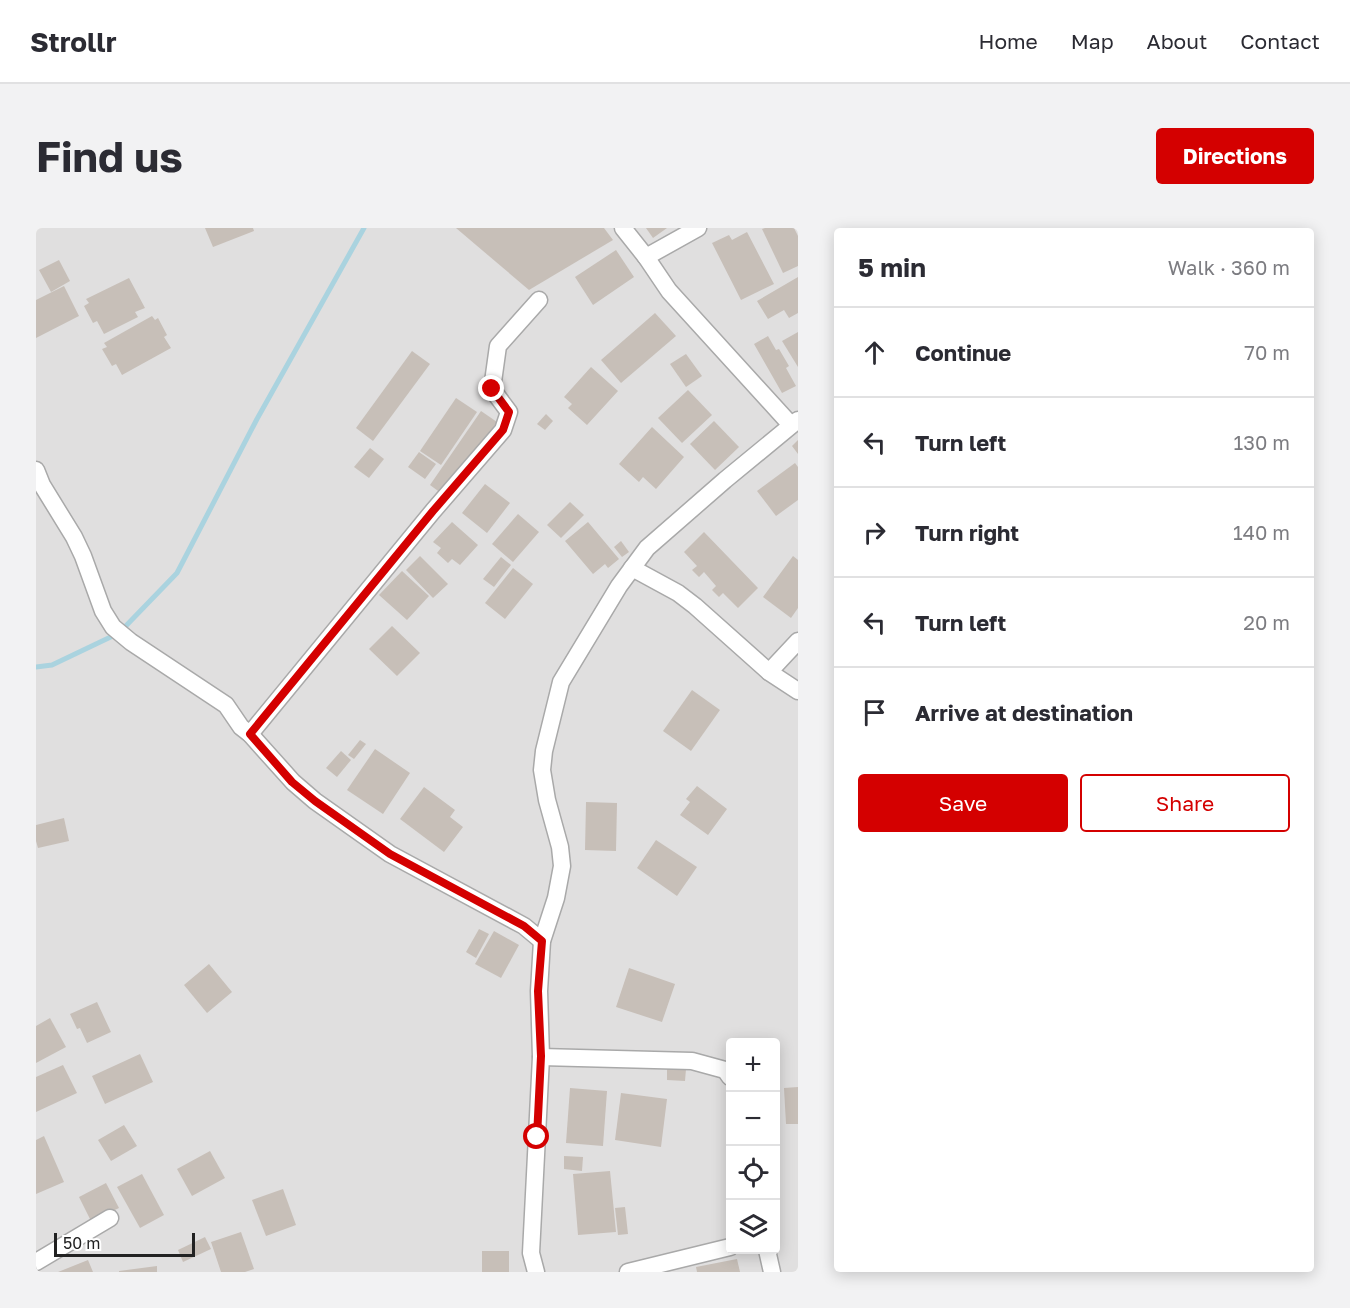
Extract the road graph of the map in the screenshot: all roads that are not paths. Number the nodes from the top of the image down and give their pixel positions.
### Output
1 (623, 228) edge
2 (698, 228) edge
3 (646, 257) junction
4 (539, 300) dead end
5 (795, 422) edge
6 (36, 470) edge
7 (632, 568) junction
8 (798, 641) edge
9 (769, 672) junction
10 (798, 691) edge
11 (250, 734) junction
12 (542, 941) junction
13 (541, 1056) junction
14 (726, 1071) edge
15 (110, 1218) dead end
16 (726, 1248) edge
17 (768, 1254) edge
18 (36, 1262) edge
19 (536, 1272) edge
20 (628, 1272) edge
21 (772, 1272) edge

1 - 3 street
2 - 3 street
3 - 5 street
4 - 11 street
5 - 7 street
6 - 11 street
7 - 9 street
7 - 12 street
8 - 9 street
9 - 10 street
11 - 12 street
12 - 13 street
13 - 14 street
13 - 19 street
15 - 18 street
16 - 20 street
17 - 21 street

